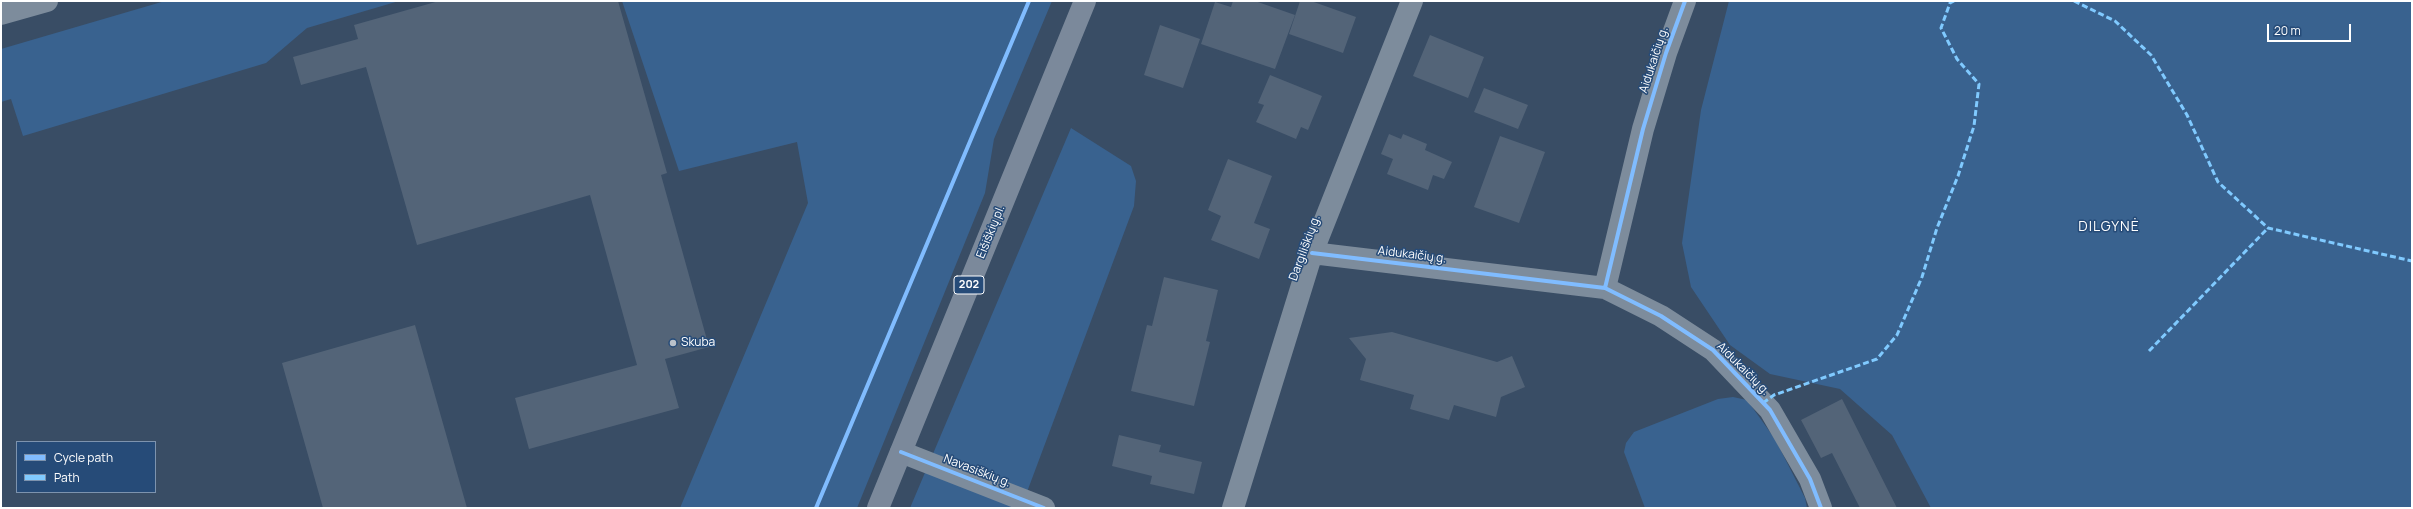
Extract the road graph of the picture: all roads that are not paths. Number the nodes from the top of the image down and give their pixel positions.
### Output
1 (47, 1) edge
2 (1085, 1) edge
3 (1412, 1) edge
4 (1685, 1) edge
5 (1, 14) edge
6 (1312, 253) junction
7 (1605, 288) junction
8 (902, 452) junction
9 (878, 508) edge
10 (1044, 508) edge
11 (1233, 508) edge
12 (1821, 508) edge

1 - 5 street
2 - 8 main road, Eišiškių pl. / 202
3 - 6 street, Dargiliškių g.
4 - 7 street, Aidukaičių g.
6 - 7 street, Aidukaičių g.
6 - 11 street, Dargiliškių g.
7 - 12 street, Aidukaičių g.
8 - 9 main road, Eišiškių pl. / 202
8 - 10 street, Navasiškių g.

